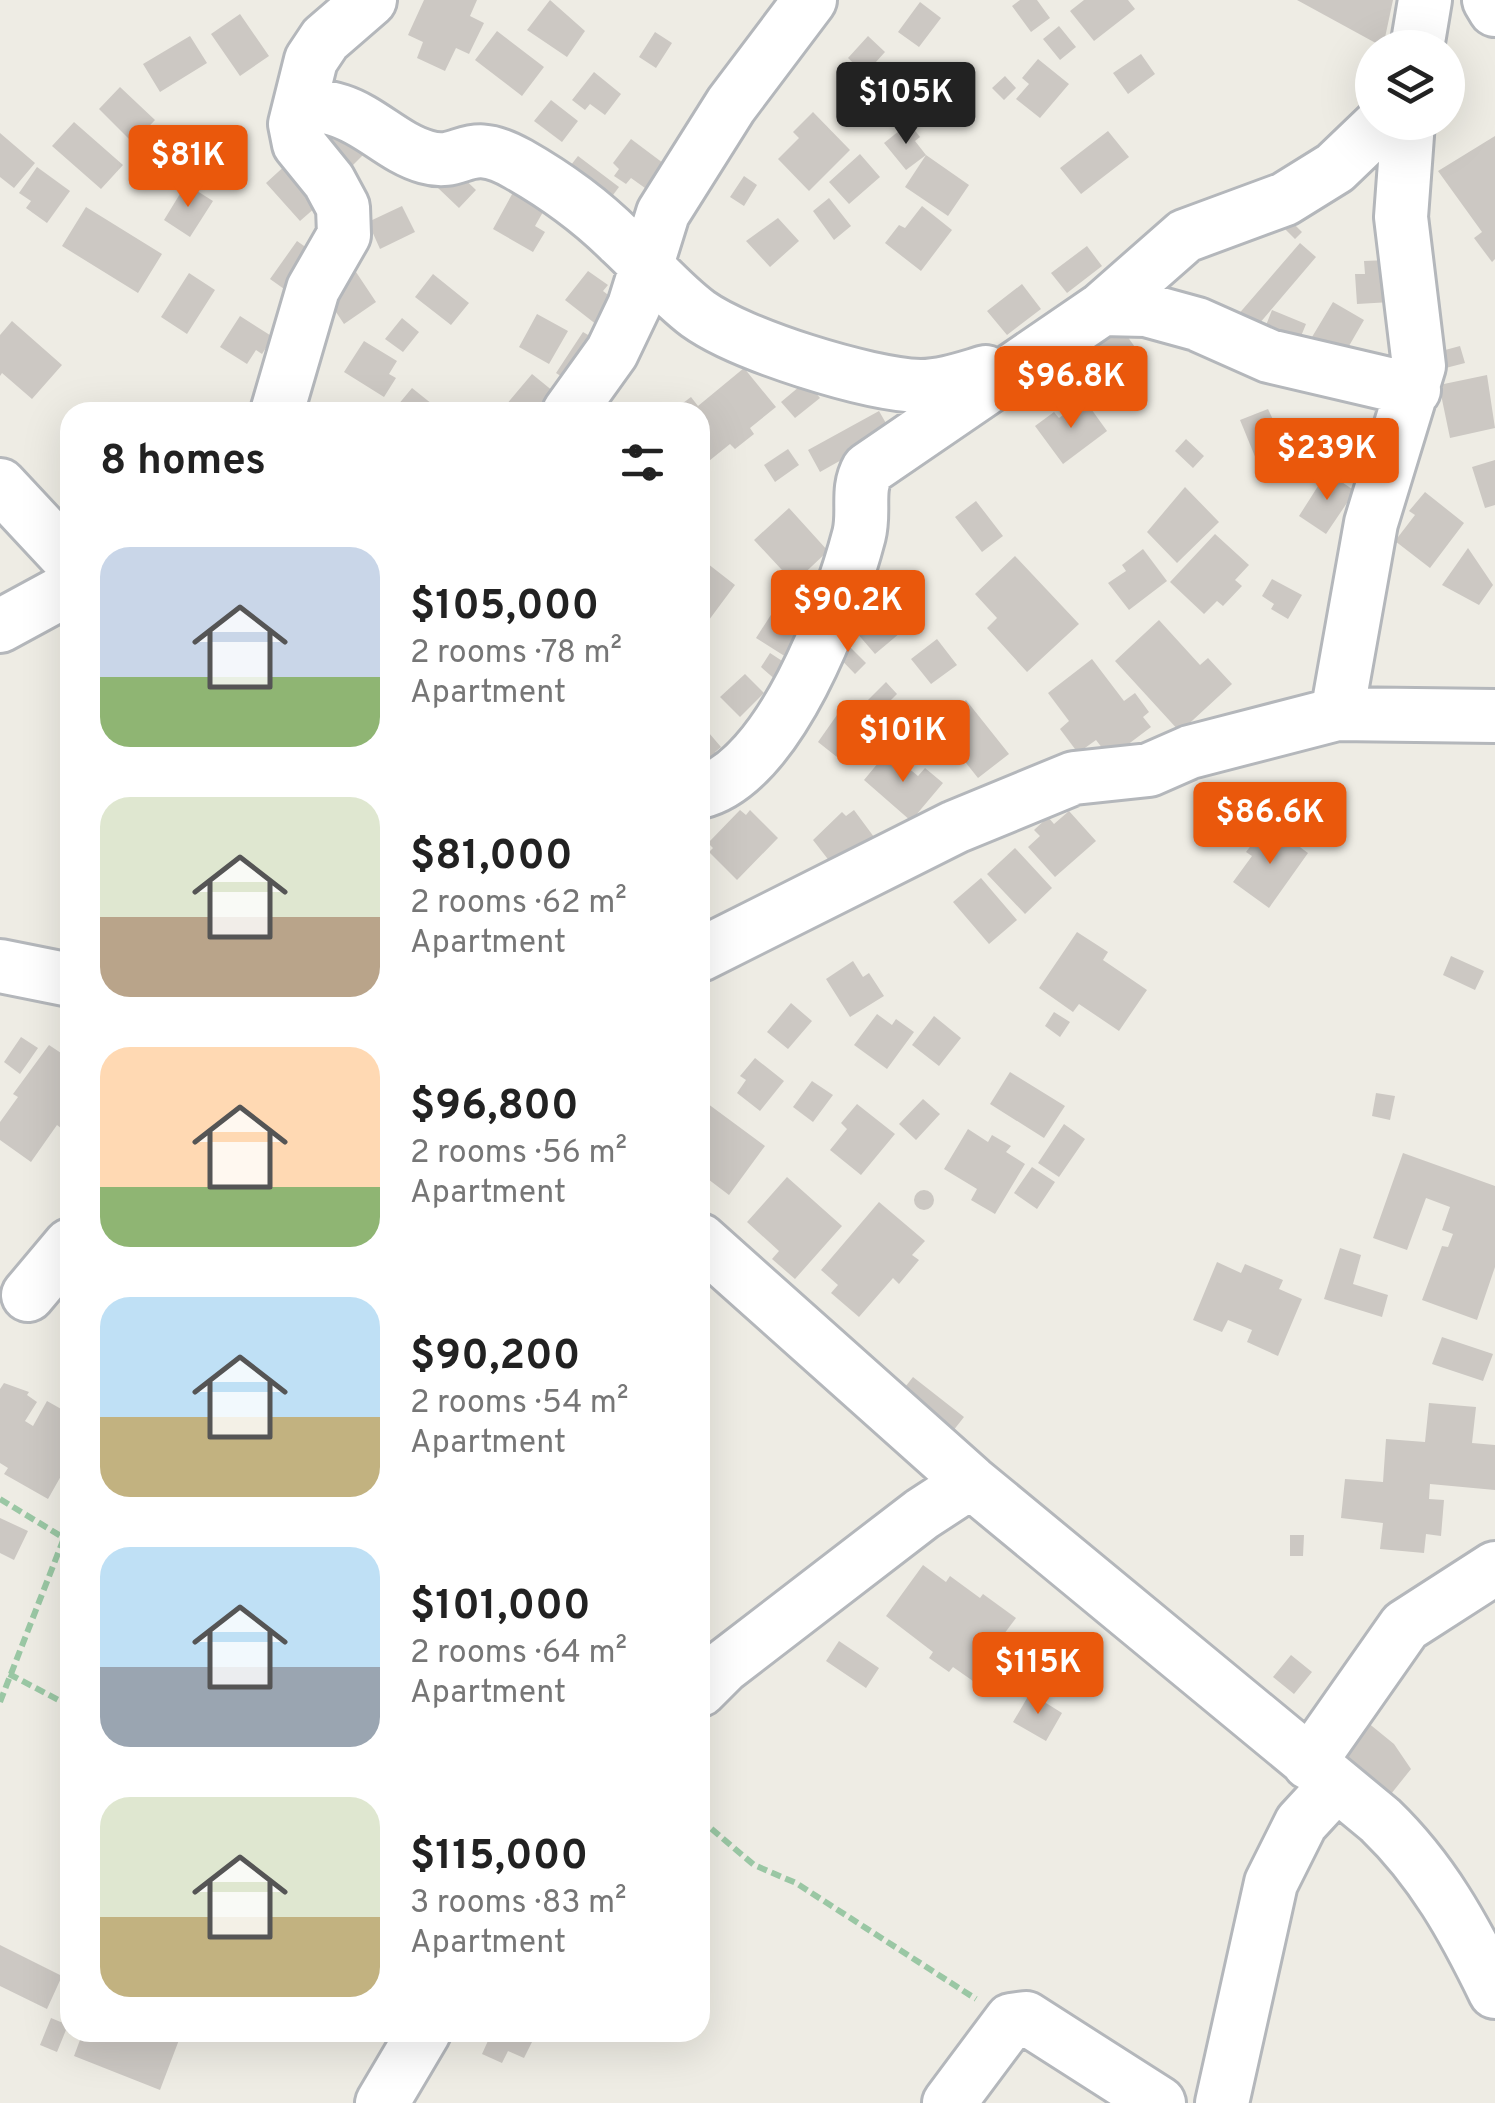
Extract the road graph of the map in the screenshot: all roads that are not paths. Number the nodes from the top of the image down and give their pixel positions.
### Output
1 (810, 0) edge
2 (1425, 0) edge
3 (1489, 0) edge
4 (346, 5) edge
5 (1495, 10) edge
6 (1420, 30) edge
7 (303, 103) junction
8 (1364, 140) edge
9 (1407, 140) edge
10 (645, 263) junction
11 (1102, 309) junction
12 (1016, 364) junction
13 (1414, 390) junction
14 (280, 402) edge
15 (576, 402) edge
16 (0, 485) edge
17 (60, 549) edge
18 (60, 593) edge
19 (0, 626) edge
20 (1338, 714) junction
21 (1495, 716) edge
22 (710, 790) edge
23 (710, 950) edge
24 (0, 966) edge
25 (60, 978) edge
26 (710, 1249) edge
27 (60, 1257) edge
28 (28, 1295) dead end
29 (972, 1482) junction
30 (1495, 1568) edge
31 (710, 1680) edge
32 (1322, 1774) junction
33 (1495, 1992) edge
34 (418, 2042) edge
35 (382, 2103) edge
36 (949, 2103) edge
37 (1159, 2103) edge
38 (1222, 2103) edge

1 - 10 street
2 - 6 street
3 - 5 street
4 - 7 street
7 - 10 street
7 - 14 street
8 - 11 street
9 - 13 street
10 - 12 street
10 - 15 street
11 - 12 street
11 - 13 street
12 - 22 street
13 - 20 street
16 - 17 street
18 - 19 street
20 - 21 street
20 - 23 street
24 - 25 street
26 - 29 street
27 - 28 street
29 - 31 street
29 - 32 street
30 - 32 street
32 - 33 street
32 - 38 street
34 - 35 street
36 - 37 street

